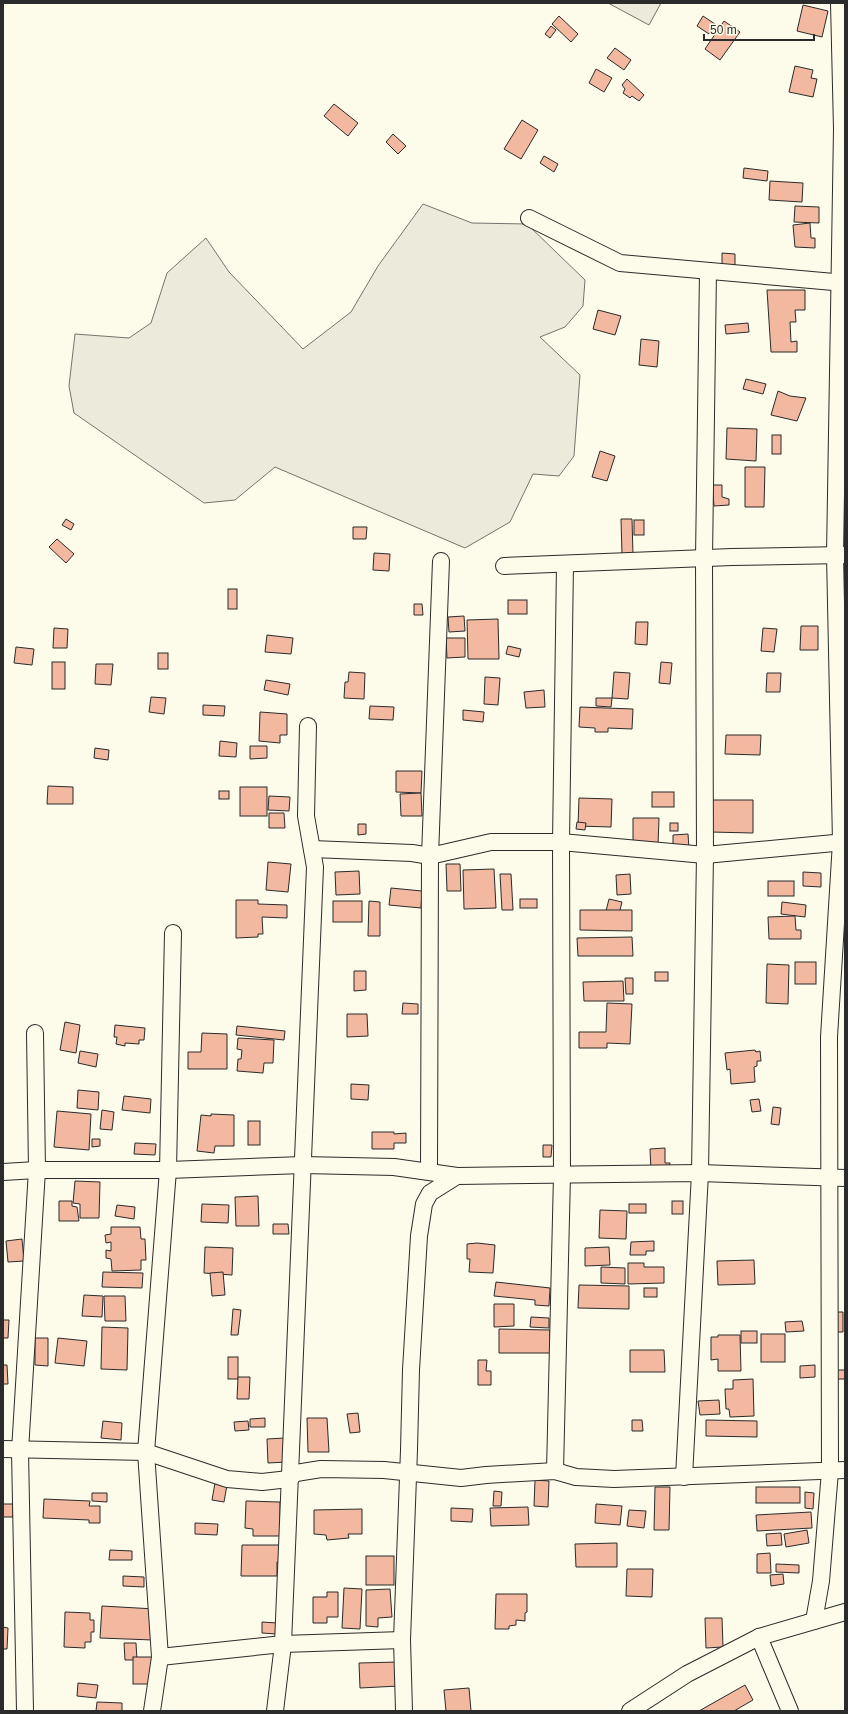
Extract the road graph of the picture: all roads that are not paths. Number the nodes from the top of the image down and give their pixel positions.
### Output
1 (839, 3) edge
2 (529, 218) dead end
3 (708, 271) junction
4 (842, 283) edge
5 (840, 555) edge
6 (704, 558) junction
7 (441, 561) dead end
8 (565, 564) junction
9 (504, 566) dead end
10 (308, 726) dead end
11 (561, 842) junction
12 (843, 842) edge
13 (312, 849) junction
14 (705, 855) junction
15 (430, 856) junction
16 (173, 934) dead end
17 (35, 1033) dead end
18 (303, 1165) junction
19 (37, 1170) junction
20 (168, 1170) junction
21 (429, 1171) junction
22 (3, 1172) edge
23 (700, 1173) junction
24 (562, 1175) junction
25 (457, 1176) junction
26 (829, 1178) junction
27 (845, 1178) edge
28 (3, 1449) edge
29 (20, 1451) junction
30 (146, 1452) junction
31 (554, 1471) junction
32 (838, 1471) edge
33 (409, 1473) junction
34 (684, 1477) junction
35 (289, 1479) junction
36 (845, 1612) edge
37 (814, 1621) junction
38 (759, 1637) junction
39 (402, 1640) junction
40 (283, 1644) junction
41 (160, 1657) junction
42 (25, 1711) edge
43 (152, 1711) edge
44 (275, 1711) edge
45 (404, 1711) edge
46 (630, 1711) edge
47 (790, 1711) edge

1 - 4 street
2 - 3 street
3 - 4 street
3 - 6 street
4 - 5 street
5 - 6 street
5 - 12 street
6 - 8 street
6 - 14 street
7 - 15 street
8 - 9 street
8 - 11 street
10 - 13 street
11 - 14 street
11 - 15 street
11 - 24 street
12 - 14 street
12 - 26 street
13 - 15 street
13 - 18 street
14 - 23 street
15 - 21 street
16 - 20 street
17 - 19 street
18 - 20 street
18 - 21 street
18 - 35 street
19 - 20 street
19 - 22 street
19 - 29 street
20 - 30 street
21 - 25 street
23 - 24 street
23 - 26 street
23 - 34 street
24 - 25 street
24 - 31 street
25 - 33 street
26 - 27 street
26 - 32 street
28 - 29 street
29 - 30 street
29 - 42 street
30 - 35 street
30 - 41 street
31 - 33 street
31 - 34 street
32 - 34 street
32 - 37 street
33 - 35 street
33 - 39 street
35 - 40 street
36 - 37 street
37 - 38 street
38 - 46 street
38 - 47 street
39 - 40 street
39 - 45 street
40 - 41 street
40 - 44 street
41 - 43 street

